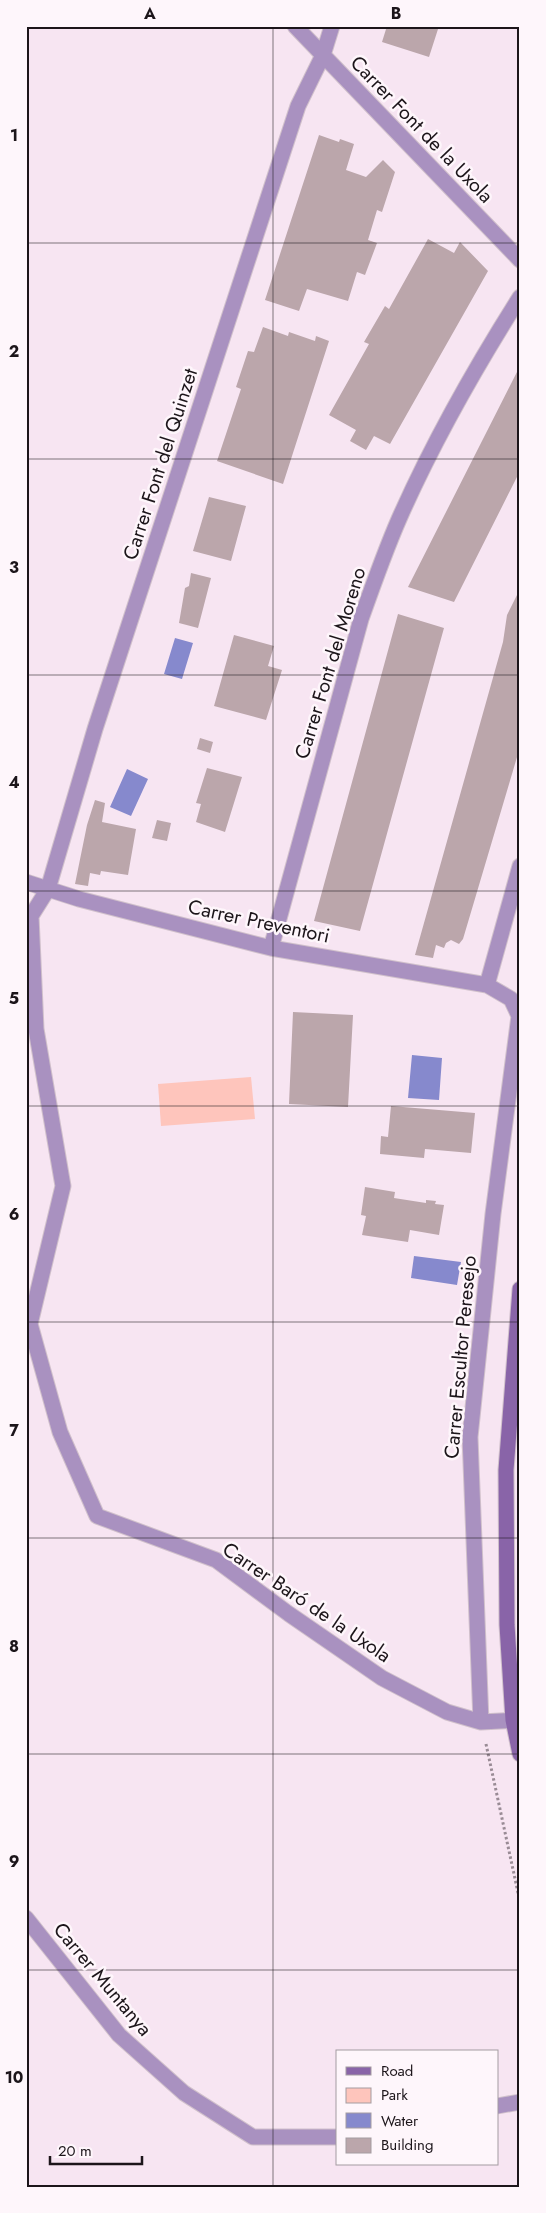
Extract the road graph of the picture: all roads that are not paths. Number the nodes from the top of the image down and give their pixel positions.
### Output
1 (296, 26) edge
2 (332, 26) edge
3 (323, 55) junction
4 (520, 260) edge
5 (520, 297) edge
6 (520, 866) edge
7 (26, 882) edge
8 (48, 889) junction
9 (271, 948) junction
10 (487, 985) junction
11 (520, 1289) edge
12 (516, 1720) edge
13 (481, 1722) junction
14 (520, 1754) edge
15 (26, 1918) edge
16 (520, 2102) edge
17 (498, 2106) edge
18 (336, 2137) edge

1 - 3 street, Carrer Font de la Uxola
2 - 3 street, Carrer Font del Quinzet
3 - 4 street, Carrer Font de la Uxola
3 - 8 street, Carrer Font del Quinzet
5 - 9 street, Carrer Font del Moreno
6 - 10 street
7 - 8 street, Carrer Preventori
8 - 9 street, Carrer Preventori
8 - 13 street, Carrer Baró de la Uxola
9 - 10 street, Carrer Preventori
10 - 13 street, Carrer Escultor Peresejo
11 - 12 street
12 - 13 street, Carrer Baró de la Uxola
12 - 14 street
15 - 18 street, Carrer Muntanya
16 - 17 street

